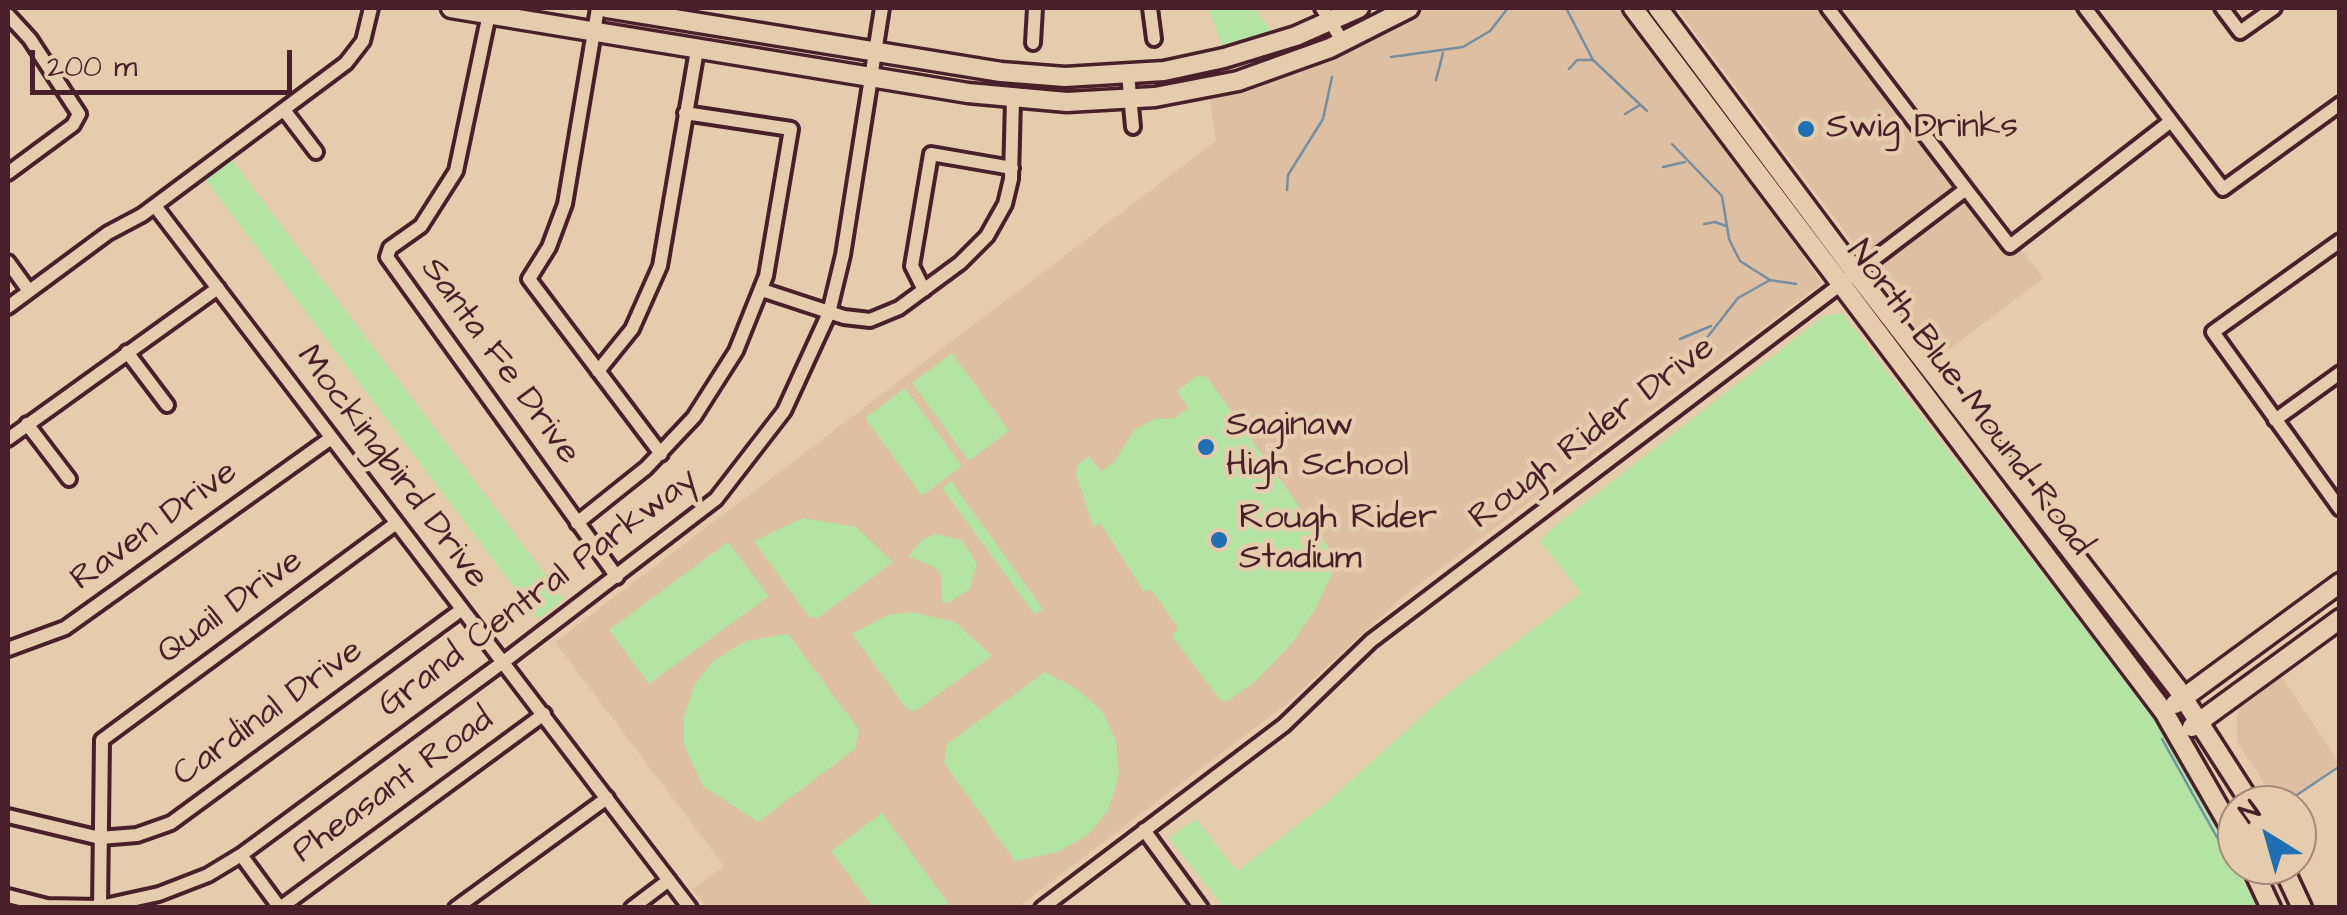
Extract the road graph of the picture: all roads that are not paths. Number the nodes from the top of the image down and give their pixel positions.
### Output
1 (371, 8) edge
2 (451, 8) edge
3 (598, 8) edge
4 (607, 8) edge
5 (882, 8) edge
6 (1035, 8) edge
7 (1150, 8) edge
8 (1359, 8) edge
9 (1409, 8) edge
10 (1633, 8) edge
11 (1658, 8) edge
12 (1828, 8) edge
13 (2084, 8) edge
14 (2222, 8) edge
15 (2274, 8) edge
16 (489, 14) junction
17 (1326, 14) edge
18 (8, 15) edge
19 (594, 32) junction
20 (1154, 40) dead end
21 (1343, 42) junction
22 (1033, 44) dead end
23 (697, 50) junction
24 (875, 53) junction
25 (1128, 74) junction
26 (872, 76) junction
27 (1694, 90) junction
28 (1014, 100) junction
29 (1130, 100) junction
30 (2340, 104) edge
31 (284, 110) junction
32 (686, 112) junction
33 (2172, 121) junction
34 (1133, 128) dead end
35 (316, 152) dead end
36 (1012, 168) junction
37 (1780, 170) junction
38 (8, 173) edge
39 (1966, 189) junction
40 (156, 206) junction
41 (2340, 241) edge
42 (8, 262) edge
43 (1848, 278) junction
44 (218, 288) junction
45 (762, 290) junction
46 (924, 290) junction
47 (29, 292) junction
48 (8, 307) edge
49 (829, 313) junction
50 (127, 352) junction
51 (598, 372) junction
52 (2340, 373) edge
53 (167, 405) dead end
54 (2275, 420) junction
55 (27, 424) junction
56 (330, 438) junction
57 (8, 439) edge
58 (661, 454) junction
59 (69, 479) dead end
60 (2339, 508) edge
61 (578, 523) junction
62 (396, 524) junction
63 (618, 577) junction
64 (2340, 583) edge
65 (461, 610) junction
66 (2298, 612) junction
67 (2340, 619) edge
68 (8, 649) edge
69 (503, 663) junction
70 (2268, 670) junction
71 (2184, 698) junction
72 (2164, 712) junction
73 (544, 714) junction
74 (2200, 721) junction
75 (2180, 736) junction
76 (2240, 785) edge
77 (607, 798) junction
78 (2217, 803) edge
79 (8, 816) edge
80 (1144, 830) junction
81 (100, 838) junction
82 (242, 855) junction
83 (669, 880) junction
84 (2260, 885) edge
85 (8, 896) edge
86 (100, 907) edge
87 (280, 908) edge
88 (456, 908) edge
89 (632, 908) edge
90 (690, 908) edge
91 (1042, 908) edge
92 (1202, 908) edge
93 (2272, 908) edge

1 - 31 street
2 - 16 main road
3 - 19 street
4 - 24 main road
5 - 24 street, Grand Central Parkway
6 - 22 street
7 - 20 street
8 - 17 main road
9 - 21 main road
10 - 27 main road, North Blue Mound Road
11 - 37 main road, North Blue Mound Road
12 - 39 street
13 - 33 street
14 - 15 street
16 - 19 main road
16 - 61 street, Santa Fe Drive
17 - 21 street
17 - 25 main road
18 - 38 street
19 - 23 main road
19 - 51 street
21 - 29 main road
23 - 26 main road
23 - 32 street
24 - 25 main road
24 - 26 street, Grand Central Parkway
25 - 29 street
26 - 28 main road
26 - 49 street, Grand Central Parkway
27 - 37 main road
27 - 43 main road, North Blue Mound Road
28 - 29 main road
28 - 36 street
29 - 34 street
30 - 33 street
31 - 35 street
31 - 40 street
32 - 45 street
32 - 51 street
33 - 39 street
36 - 46 street
36 - 46 street
37 - 43 main road, North Blue Mound Road
39 - 43 street, Rough Rider Drive
40 - 44 street, Mockingbird Drive
40 - 47 street
41 - 54 street
42 - 47 street
43 - 71 main road, North Blue Mound Road
43 - 72 main road, North Blue Mound Road
43 - 80 street, Rough Rider Drive
44 - 50 street
44 - 56 street, Mockingbird Drive
45 - 49 street
45 - 58 street
46 - 49 street
47 - 48 street
49 - 63 street, Grand Central Parkway
50 - 53 street
50 - 55 street
51 - 58 street
52 - 54 street
54 - 60 street
55 - 57 street
55 - 59 street
56 - 62 street, Mockingbird Drive
56 - 68 street, Raven Drive
58 - 61 street
61 - 63 street, Santa Fe Drive
62 - 65 street, Mockingbird Drive
62 - 81 street, Quail Drive
63 - 69 street, Grand Central Parkway
64 - 66 main road
65 - 69 street, Mockingbird Drive
65 - 81 street, Cardinal Drive
66 - 70 main road
66 - 71 main road
67 - 70 main road
69 - 73 street, Mockingbird Drive
69 - 82 street, Grand Central Parkway
70 - 74 main road
71 - 72 main road
71 - 74 main road, North Blue Mound Road
72 - 75 main road, North Blue Mound Road
73 - 77 street, Mockingbird Drive
73 - 87 street, Pheasant Road
74 - 75 main road
74 - 76 main road, North Blue Mound Road
75 - 78 main road, North Blue Mound Road
77 - 83 street, Mockingbird Drive
77 - 88 street
79 - 81 street
80 - 91 street, Rough Rider Drive
80 - 92 street
81 - 86 street
82 - 86 street, Grand Central Parkway
82 - 87 street
83 - 89 street
83 - 90 street, Mockingbird Drive
84 - 93 main road
85 - 86 street, Grand Central Parkway

